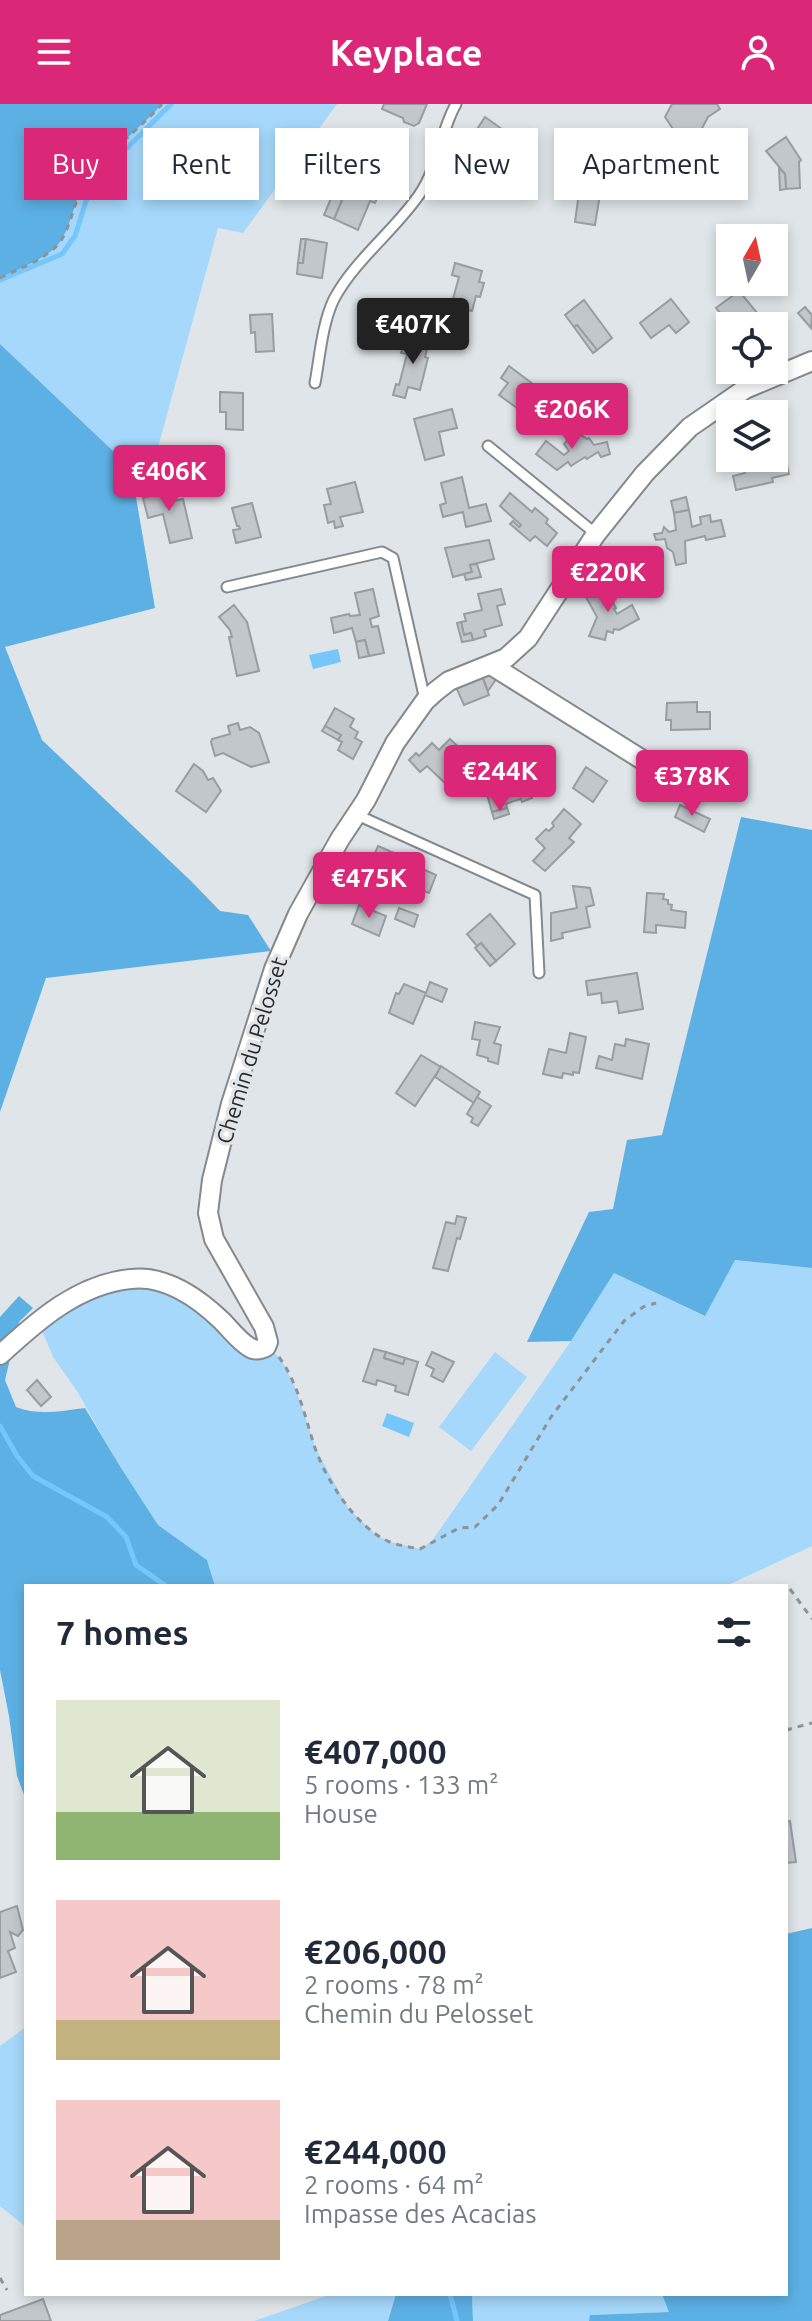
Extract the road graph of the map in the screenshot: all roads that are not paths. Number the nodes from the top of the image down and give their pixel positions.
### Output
1 (456, 104) edge
2 (812, 361) edge
3 (315, 383) dead end
4 (488, 446) dead end
5 (596, 534) junction
6 (227, 587) dead end
7 (491, 665) junction
8 (425, 701) junction
9 (681, 784) dead end
10 (355, 814) junction
11 (539, 973) dead end
12 (0, 1355) edge

1 - 3 lane
2 - 5 street, Chemin du Pelosset
4 - 5 lane
5 - 7 street, Chemin du Pelosset
6 - 8 lane
7 - 8 street, Chemin du Pelosset
7 - 9 street
8 - 10 street, Chemin du Pelosset
10 - 11 lane
10 - 12 street, Chemin du Pelosset

